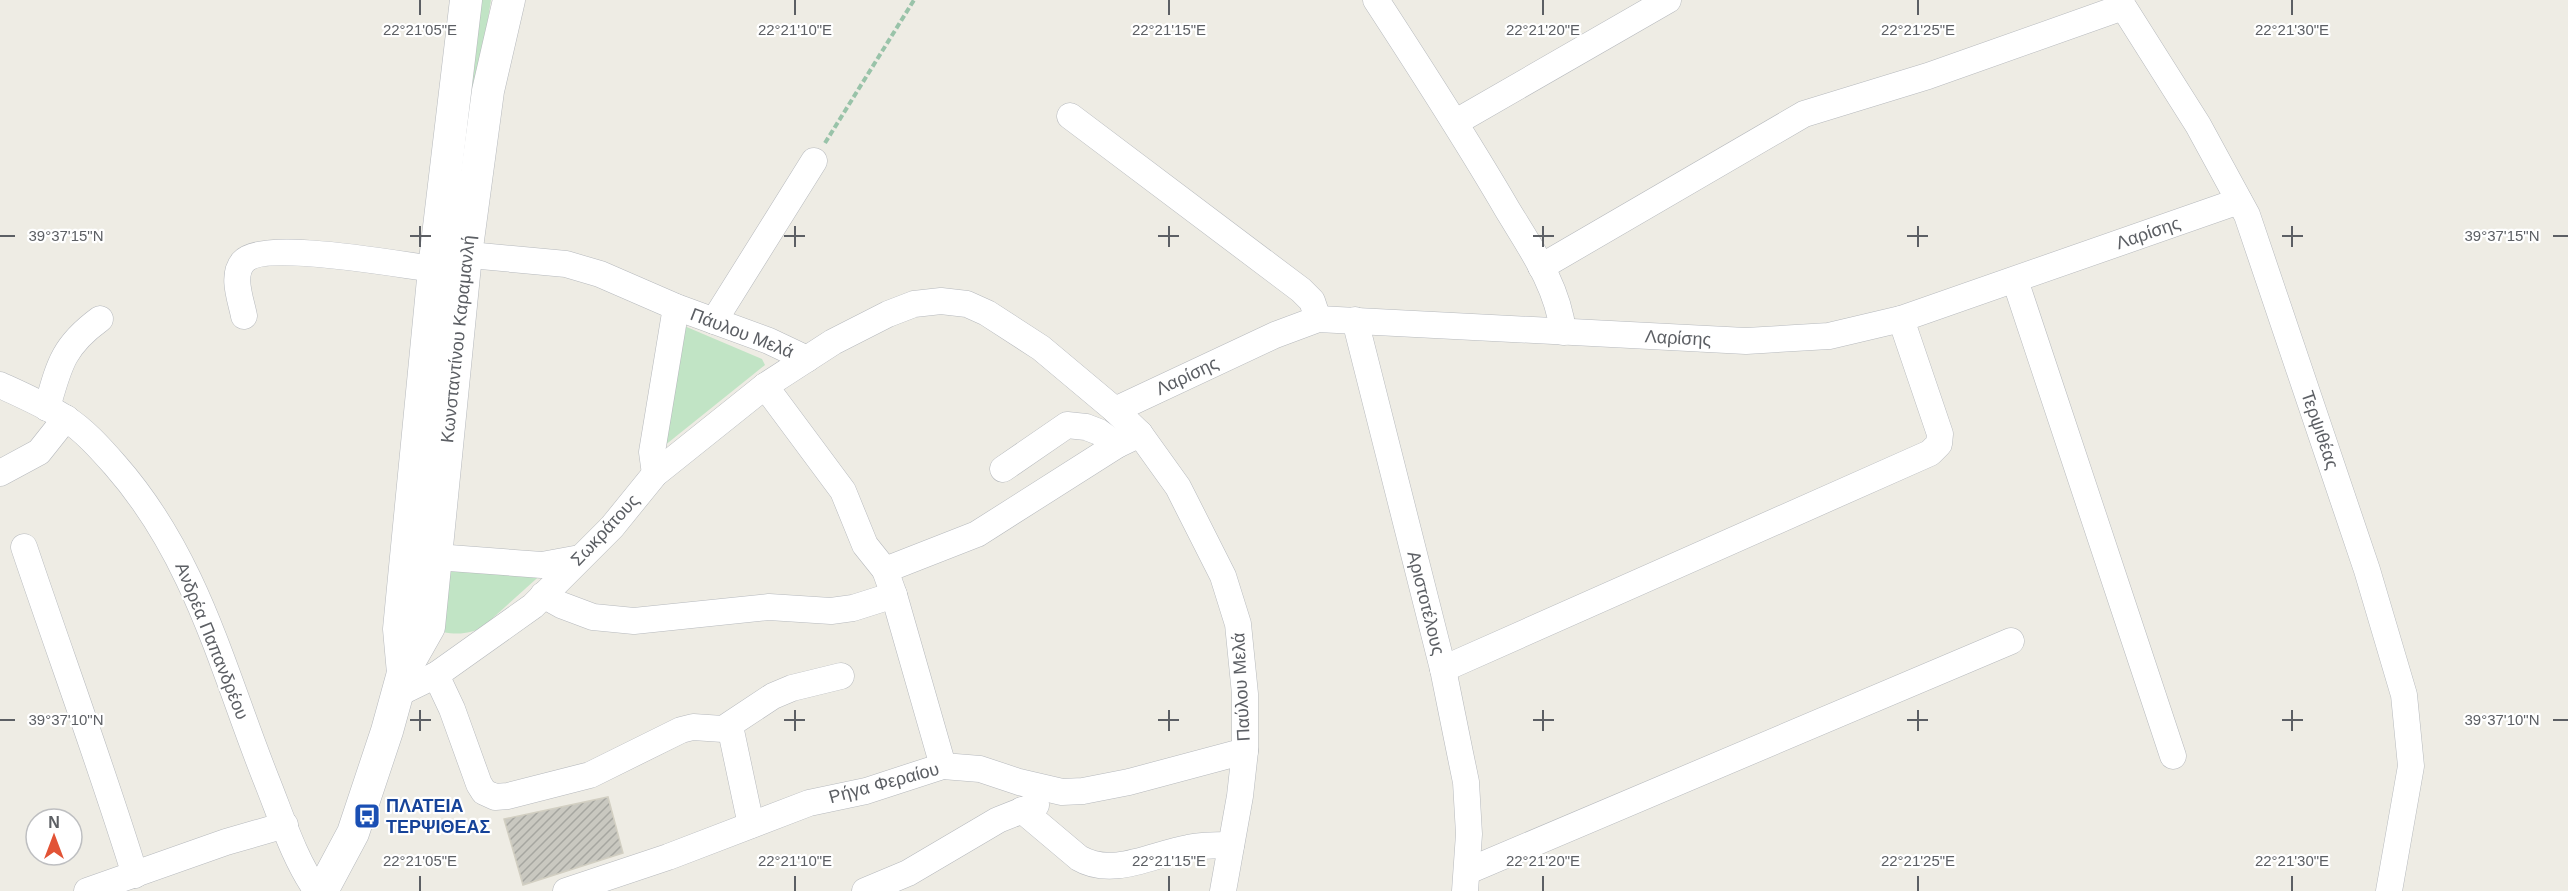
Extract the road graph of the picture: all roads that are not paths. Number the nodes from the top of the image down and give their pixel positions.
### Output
1 (466, 0) edge
2 (509, 0) edge
3 (1376, 0) edge
4 (1668, 0) edge
5 (2121, 3) edge
6 (1070, 116) dead end
7 (1456, 122) junction
8 (814, 161) road end
9 (2239, 201) junction
10 (445, 259) junction
11 (1541, 267) junction
12 (2015, 280) junction
13 (676, 307) junction
14 (244, 316) dead end
15 (100, 319) dead end
16 (1318, 319) junction
17 (1901, 319) junction
18 (1355, 320) junction
19 (714, 321) junction
20 (1563, 332) junction
21 (807, 358) junction
22 (0, 385) edge
23 (765, 386) junction
24 (1115, 410) junction
25 (56, 413) junction
26 (1140, 434) junction
27 (1117, 445) junction
28 (1003, 469) dead end
29 (0, 473) edge
30 (655, 474) junction
31 (24, 548) dead end
32 (436, 557) junction
33 (580, 558) junction
34 (885, 570) junction
35 (543, 595) junction
36 (894, 595) junction
37 (2011, 641) dead end
38 (1443, 669) junction
39 (436, 675) junction
40 (841, 676) dead end
41 (400, 683) junction
42 (730, 726) junction
43 (1245, 751) junction
44 (2173, 756) dead end
45 (944, 766) junction
46 (1057, 791) junction
47 (1022, 810) junction
48 (285, 825) junction
49 (751, 825) junction
50 (1230, 845) junction
51 (135, 875) junction
52 (919, 880) edge
53 (1466, 881) edge
54 (94, 890) edge
55 (317, 891) edge
56 (322, 891) edge
57 (567, 891) edge
58 (866, 891) edge
59 (1223, 891) edge
60 (2389, 891) edge

1 - 10 street, Κωνσταντίνου Καραμανλή
2 - 10 street, Κωνσταντίνου Καραμανλή
3 - 7 street
4 - 7 street
5 - 9 street, Τερψιθέας
5 - 11 street
6 - 16 street
7 - 11 street
8 - 19 street
9 - 12 street, Λαρίσης
9 - 60 street, Τερψιθέας
10 - 13 street, Πάυλου Μελά
10 - 14 street, Πάυλου Μελά
10 - 32 street, Κωνσταντίνου Καραμανλή
10 - 41 street, Κωνσταντίνου Καραμανλή
11 - 20 street
12 - 17 street, Λαρίσης
12 - 44 street
13 - 19 street, Πάυλου Μελά
13 - 30 street
15 - 25 street
16 - 18 street, Λαρίσης
16 - 24 street, Λαρίσης
17 - 20 street, Λαρίσης
17 - 38 street
18 - 20 street, Λαρίσης
18 - 38 street, Αριστοτέλους
19 - 21 street, Πάυλου Μελά
21 - 23 street, Σωκράτους
21 - 24 street, Πάυλου Μελά
22 - 25 street, Ανδρέα Παπανδρέου
23 - 30 street, Σωκράτους
23 - 34 street
24 - 26 street, Παύλου Μελά
25 - 29 street
25 - 48 street, Ανδρέα Παπανδρέου
26 - 27 street
26 - 43 street, Παύλου Μελά
27 - 28 street
27 - 34 street
30 - 33 street, Σωκράτους
31 - 51 street
32 - 33 street
32 - 41 street, Κωνσταντίνου Καραμανλή
33 - 35 street, Σωκράτους
34 - 36 street
35 - 36 street
35 - 39 street, Σωκράτους
36 - 45 street
37 - 53 street
38 - 53 street, Αριστοτέλους
39 - 41 street, Σωκράτους
39 - 42 street
40 - 42 street
41 - 56 street, Κωνσταντίνου Καραμανλή
42 - 49 street
43 - 46 street, Ρήγα Φεραίου
43 - 50 street, Παύλου Μελά
45 - 46 street, Ρήγα Φεραίου
45 - 49 street, Ρήγα Φεραίου
46 - 47 street
47 - 50 street
47 - 52 street
48 - 51 street
48 - 55 street, Ανδρέα Παπανδρέου
49 - 57 street, Ρήγα Φεραίου
50 - 59 street, Παύλου Μελά
51 - 54 street
52 - 58 street

